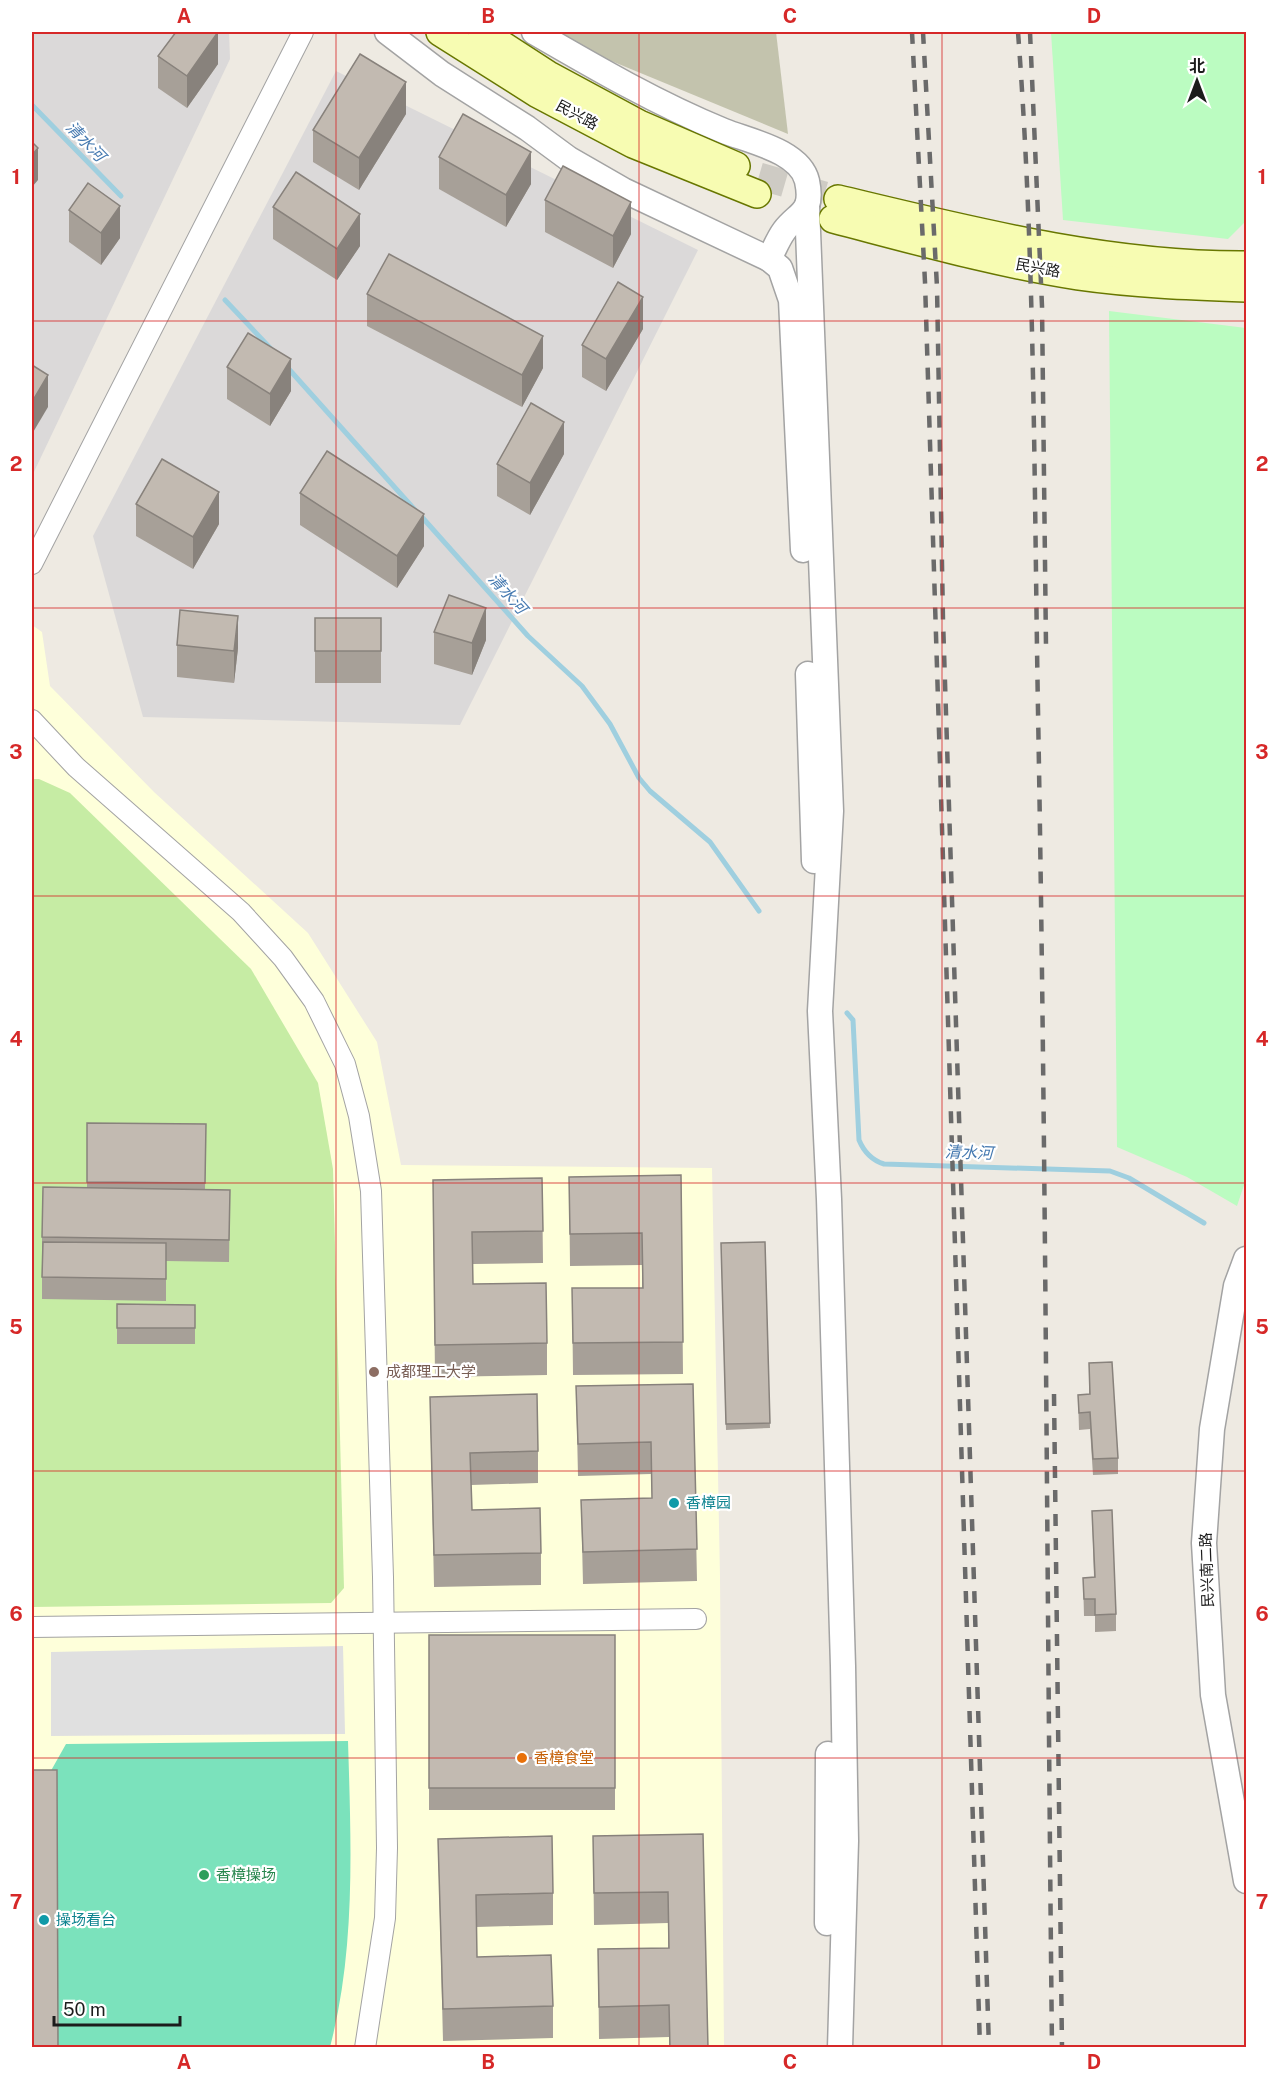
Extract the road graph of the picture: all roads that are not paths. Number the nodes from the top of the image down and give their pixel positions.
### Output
1 (303, 32) edge
2 (387, 32) edge
3 (440, 32) edge
4 (482, 32) edge
5 (534, 32) edge
6 (807, 206) junction
7 (769, 260) junction
8 (1246, 265) edge
9 (1246, 288) edge
10 (32, 564) edge
11 (32, 720) edge
12 (1246, 1259) edge
13 (1243, 1291) edge
14 (696, 1619) dead end
15 (384, 1624) junction
16 (32, 1626) edge
17 (1246, 1881) edge
18 (365, 2048) edge
19 (824, 2048) edge
20 (840, 2048) edge

1 - 10 street
2 - 7 street
3 - 4 main road, 民兴路
5 - 6 street
6 - 7 street
6 - 20 street
7 - 19 street
8 - 9 main road, 民兴路
11 - 15 street
12 - 13 street, 民兴南二路
13 - 17 street, 民兴南二路
14 - 15 street
15 - 16 street
15 - 18 street

